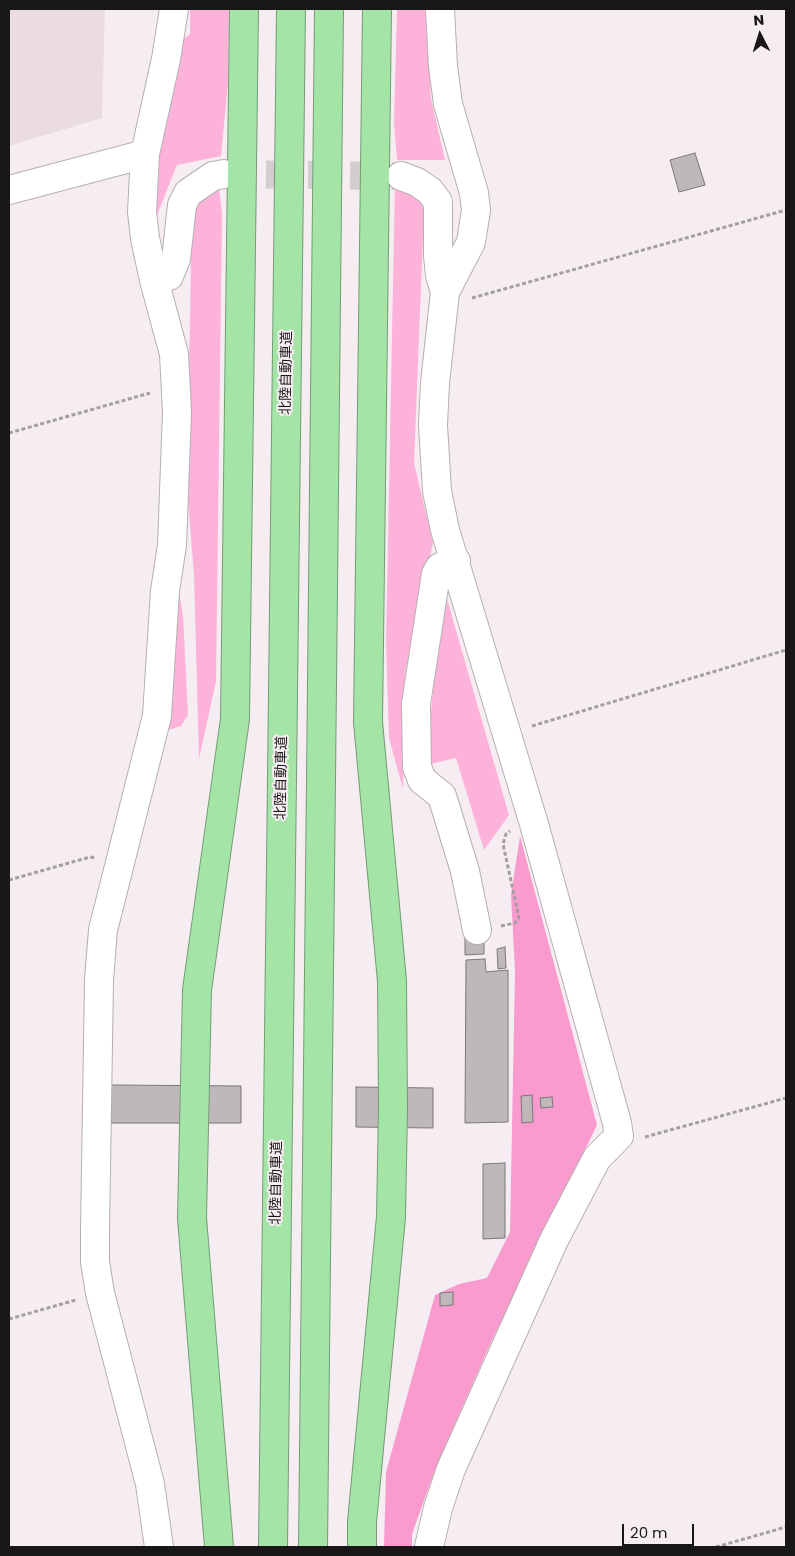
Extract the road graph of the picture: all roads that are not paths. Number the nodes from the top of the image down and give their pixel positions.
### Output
1 (174, 9) edge
2 (244, 9) edge
3 (291, 9) edge
4 (329, 9) edge
5 (378, 9) edge
6 (440, 9) edge
7 (144, 154) junction
8 (224, 174) tunnel mouth
9 (402, 176) tunnel mouth
10 (9, 190) edge
11 (154, 280) junction
12 (445, 292) junction
13 (456, 561) junction
14 (477, 930) road end
15 (159, 1547) edge
16 (218, 1547) edge
17 (273, 1547) edge
18 (313, 1547) edge
19 (362, 1547) edge
20 (429, 1547) edge

1 - 7 street
2 - 16 highway
3 - 17 highway, 北陸自動車道
4 - 18 highway
5 - 19 highway
6 - 12 street
7 - 10 street
7 - 11 street
8 - 11 street
9 - 12 street
11 - 15 street
12 - 13 street
13 - 14 street
13 - 20 street

